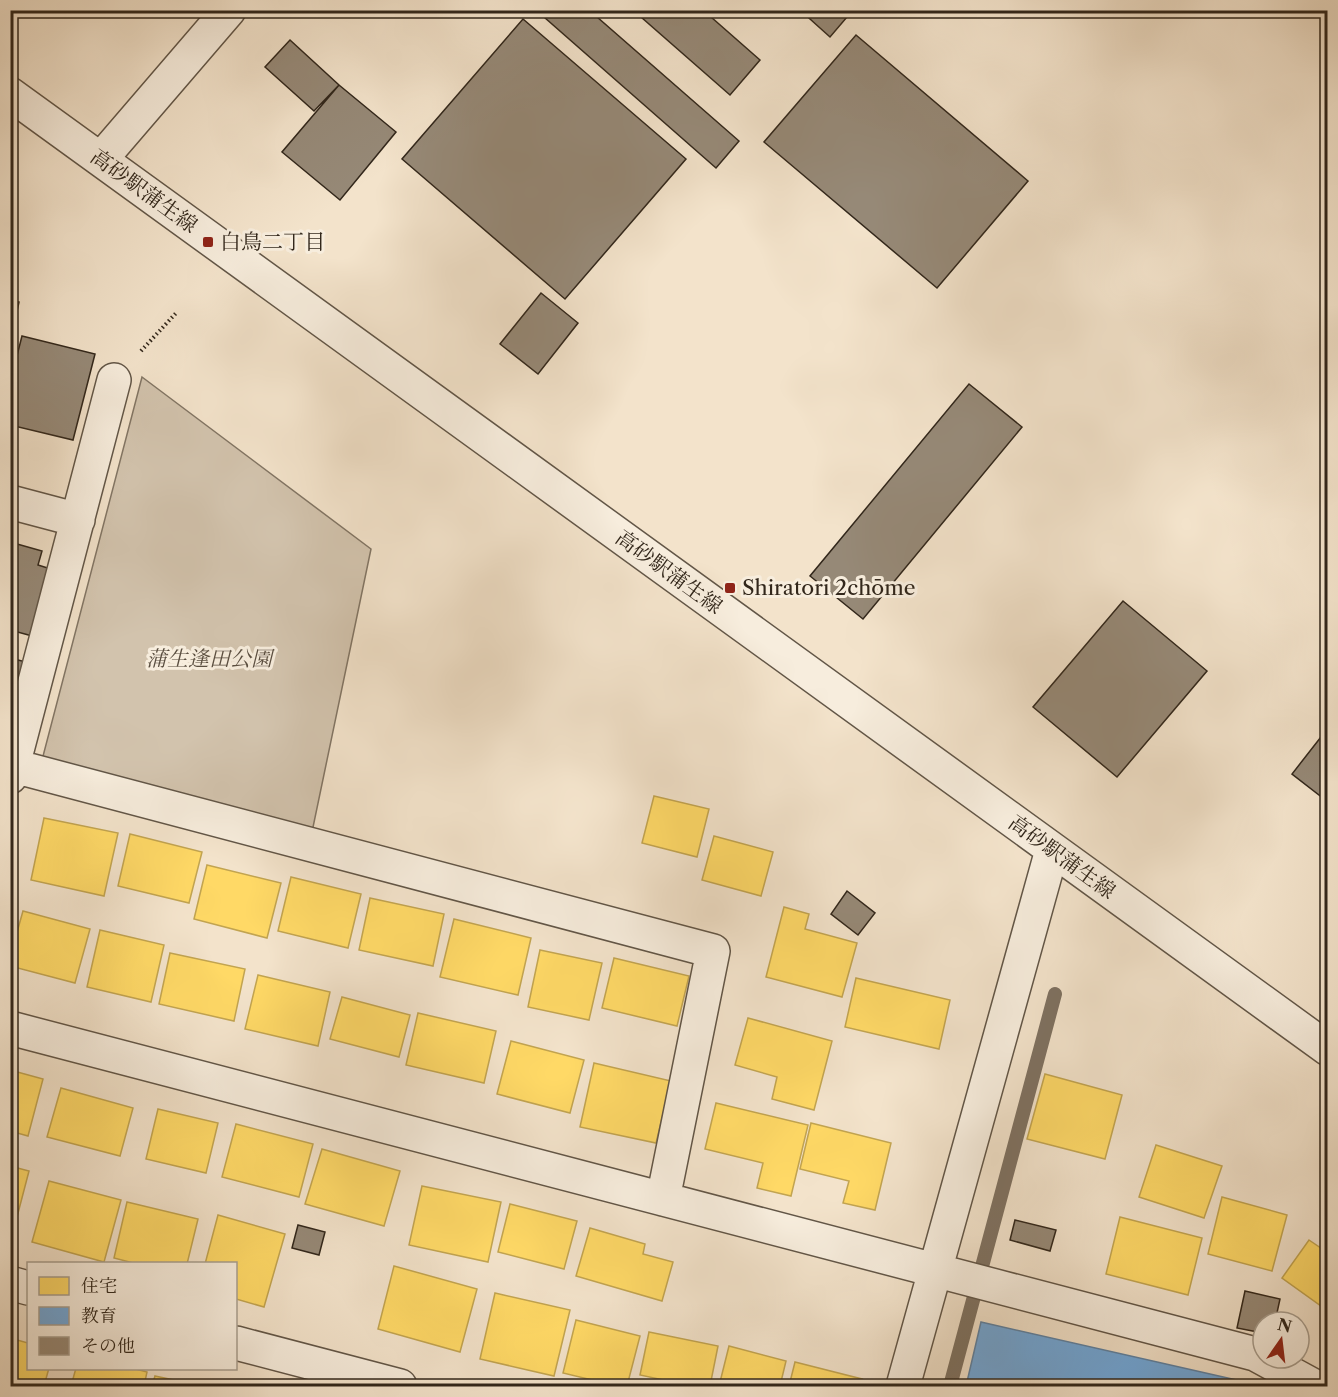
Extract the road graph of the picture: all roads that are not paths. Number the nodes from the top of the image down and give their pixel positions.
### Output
1 (229, 10) edge
2 (10, 94) edge
3 (101, 159) junction
4 (114, 380) road end
5 (10, 502) edge
6 (78, 520) junction
7 (11, 770) edge
8 (1052, 850) junction
9 (10, 1028) edge
10 (1328, 1049) edge
11 (663, 1199) junction
12 (949, 1274) junction
13 (10, 1283) edge
14 (27, 1288) edge
15 (237, 1343) edge
16 (400, 1386) edge
17 (903, 1386) edge
18 (1314, 1386) edge

1 - 3 street
2 - 3 street, 高砂駅蒲生線
3 - 8 street, 高砂駅蒲生線
4 - 6 street
5 - 6 street
6 - 7 street
7 - 11 street
8 - 10 street, 高砂駅蒲生線
8 - 12 street
9 - 11 street
11 - 12 street
12 - 17 street
12 - 18 street
13 - 14 street
15 - 16 street

